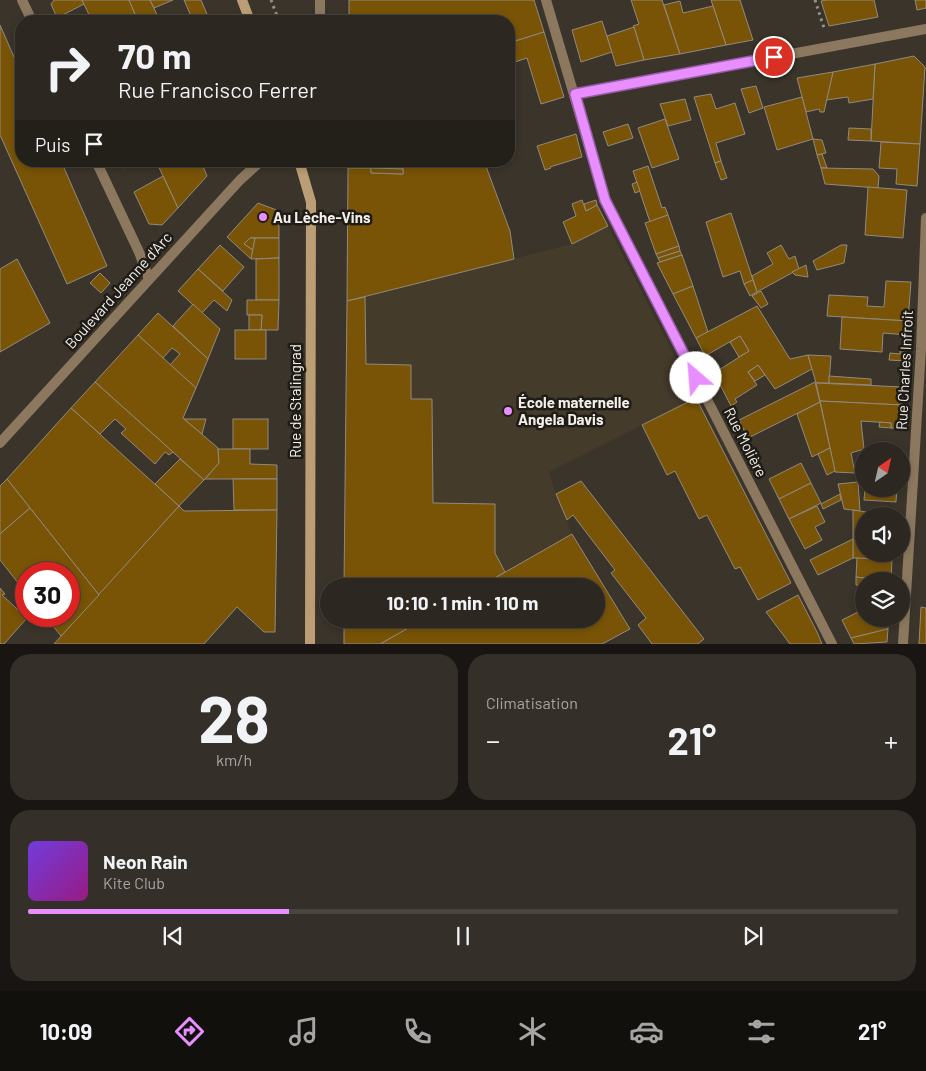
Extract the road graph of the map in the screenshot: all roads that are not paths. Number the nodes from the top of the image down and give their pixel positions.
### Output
1 (22, 0) edge
2 (242, 0) edge
3 (320, 0) edge
4 (546, 0) edge
5 (29, 15) edge
6 (248, 15) edge
7 (320, 15) edge
8 (926, 29) edge
9 (575, 94) junction
10 (99, 167) edge
11 (254, 167) edge
12 (301, 167) edge
13 (926, 218) edge
14 (149, 279) junction
15 (0, 443) edge
16 (310, 644) edge
17 (832, 644) edge
18 (903, 644) edge

1 - 5 street
2 - 6 main road
3 - 7 street
4 - 9 street, Rue Molière
8 - 9 street
9 - 17 street, Rue Molière
10 - 14 street
11 - 14 street, Boulevard Jeanne d'Arc
12 - 16 main road, Rue de Stalingrad
13 - 18 street, Rue Charles Infroit
14 - 15 street, Boulevard Jeanne d'Arc

